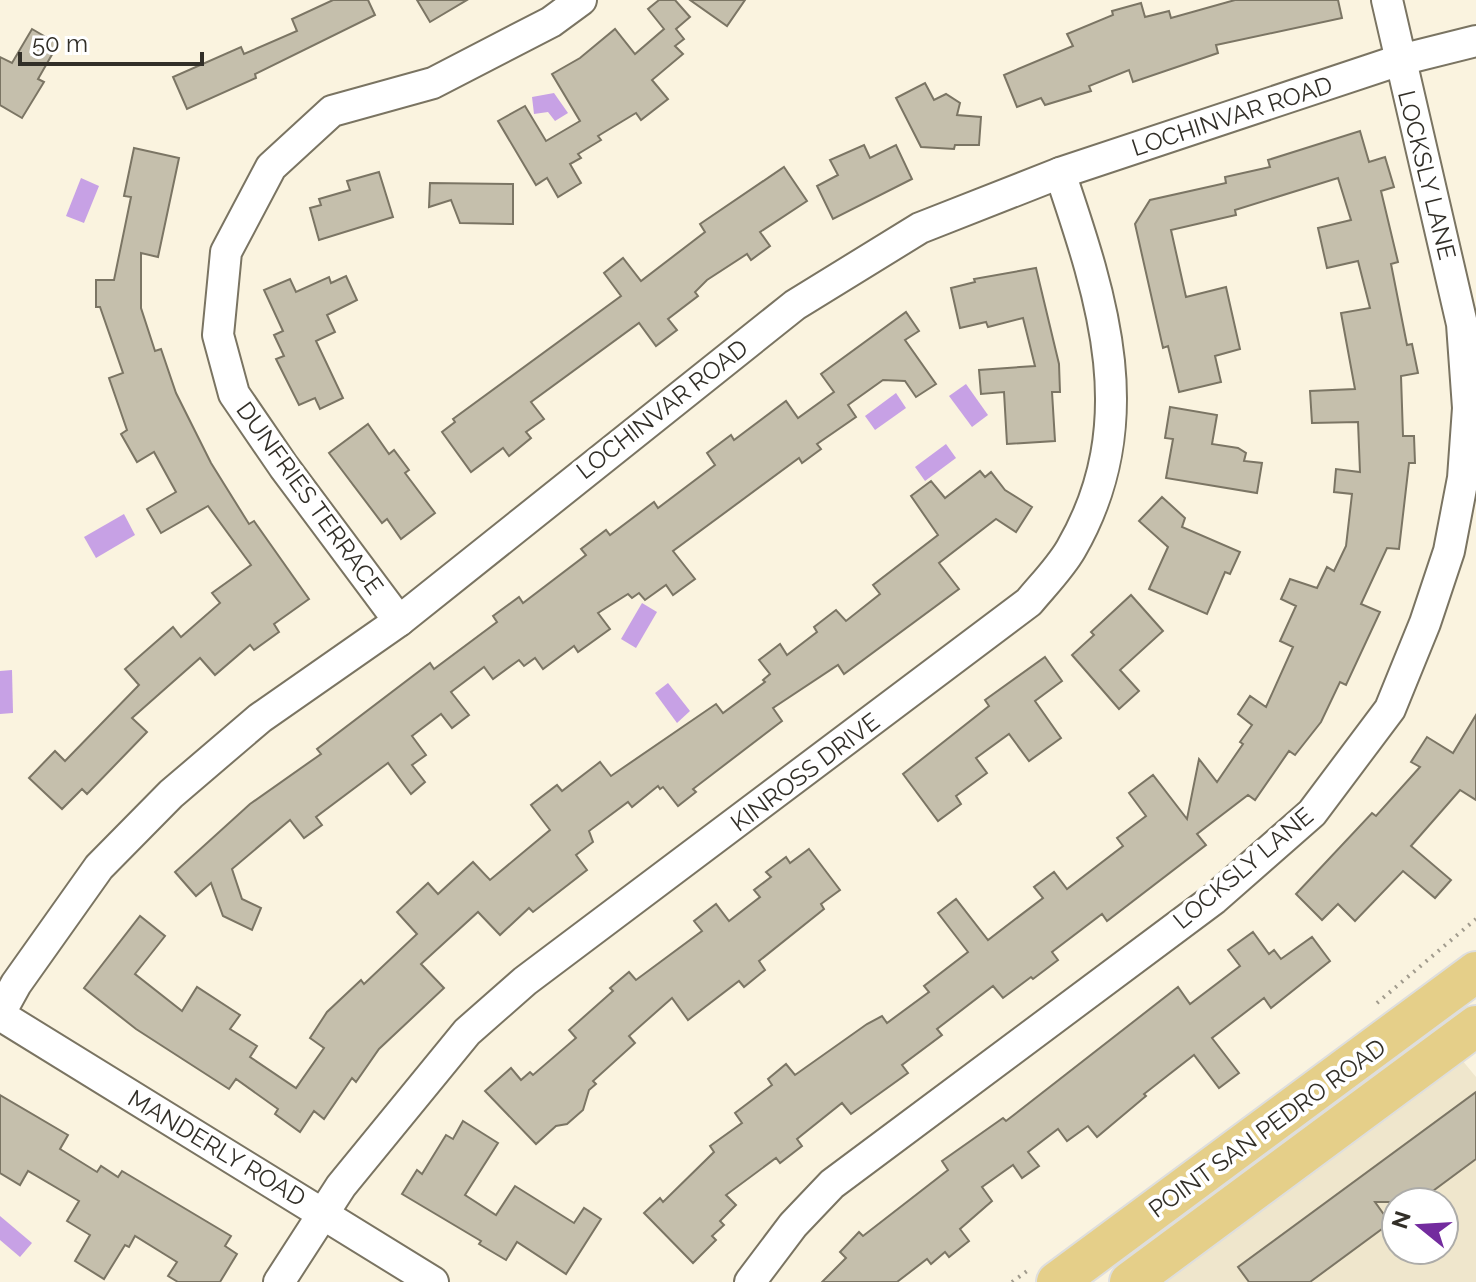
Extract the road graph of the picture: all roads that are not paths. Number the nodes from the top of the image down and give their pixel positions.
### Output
1 (581, 0) edge
2 (1387, 0) edge
3 (1476, 41) edge
4 (1400, 60) junction
5 (1060, 173) junction
6 (399, 621) junction
7 (1476, 972) edge
8 (0, 1014) edge
9 (1476, 1026) edge
10 (325, 1213) junction
11 (279, 1282) edge
12 (433, 1282) edge
13 (750, 1282) edge
14 (1057, 1282) edge
15 (1130, 1282) edge

1 - 6 street, DUNFRIES TERRACE
2 - 4 street, LOCKSLY LANE
3 - 4 street, LOCHINVAR ROAD
4 - 5 street, LOCHINVAR ROAD
4 - 13 street, LOCKSLY LANE
5 - 6 street, LOCHINVAR ROAD
5 - 10 street, KINROSS DRIVE
6 - 8 street, LOCHINVAR ROAD
7 - 14 main road, POINT SAN PEDRO ROAD
8 - 10 street, MANDERLY ROAD
9 - 15 main road, POINT SAN PEDRO ROAD
10 - 11 street, KINROSS DRIVE
10 - 12 street, MANDERLY ROAD

